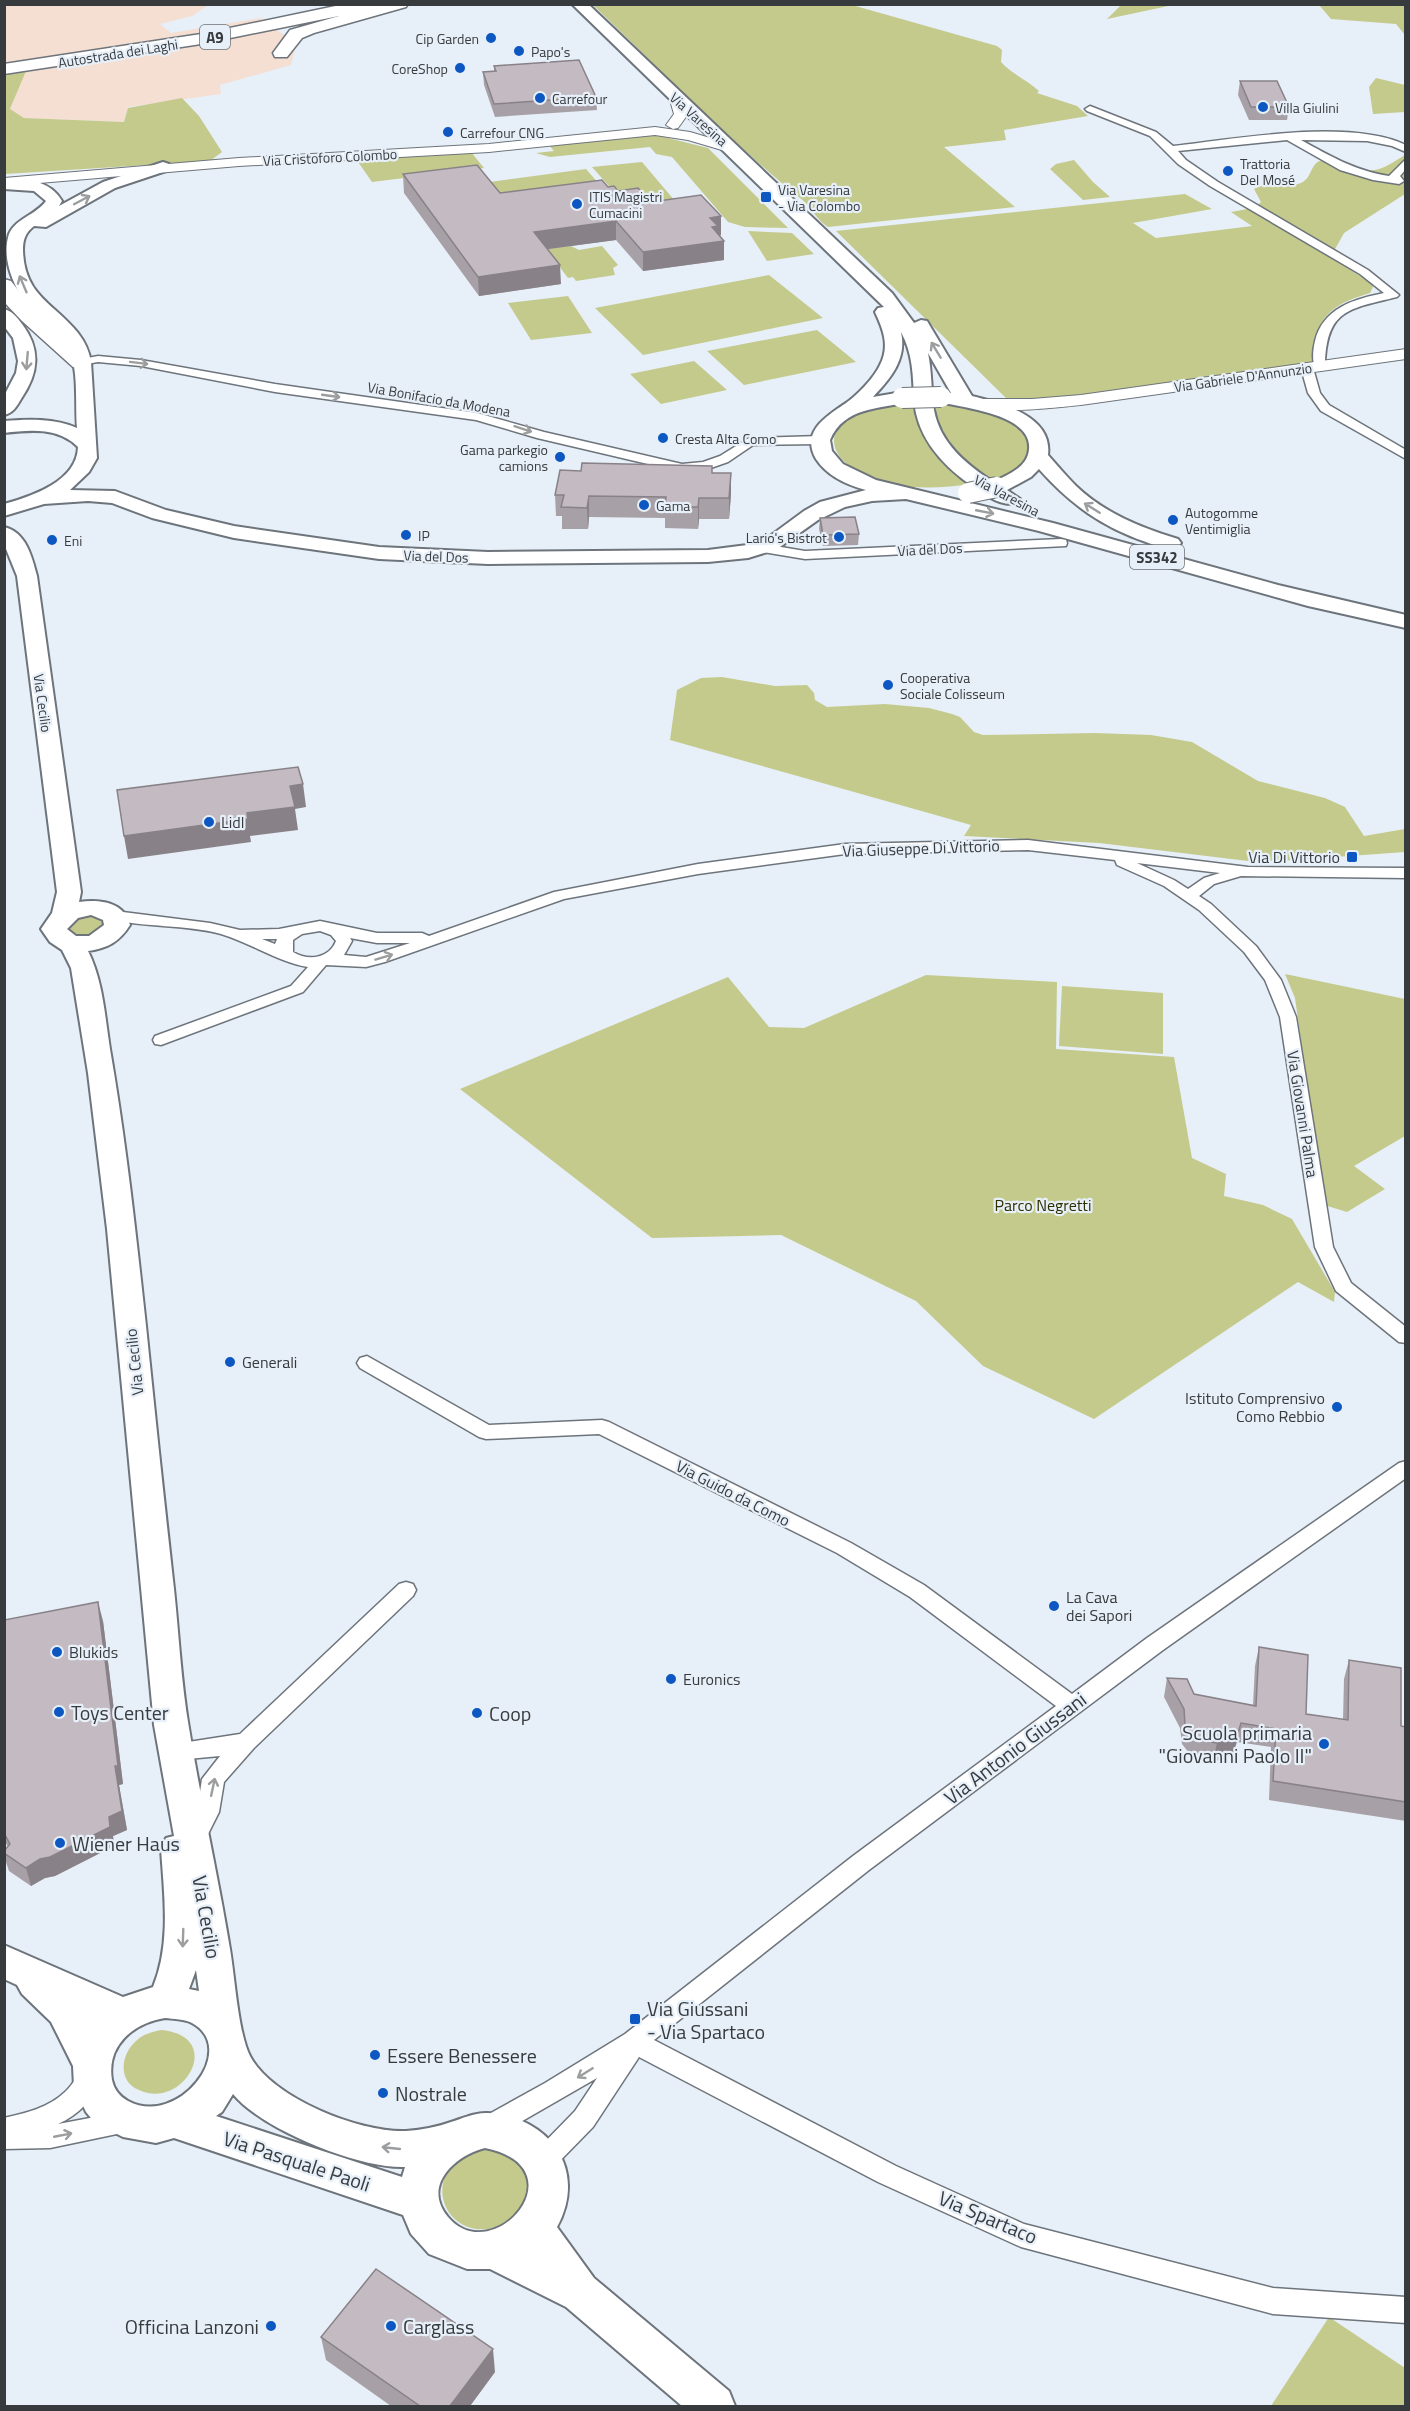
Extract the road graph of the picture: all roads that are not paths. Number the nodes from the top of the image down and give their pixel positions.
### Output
1 (350, 4) edge
2 (371, 4) edge
3 (400, 4) edge
4 (579, 4) edge
5 (315, 14) junction
6 (281, 52) dead end
7 (4, 67) edge
8 (677, 100) junction
9 (1090, 109) dead end
10 (705, 124) junction
11 (673, 125) junction
12 (655, 131) junction
13 (1289, 137) junction
14 (732, 149) junction
15 (1171, 149) junction
16 (1406, 149) edge
17 (1406, 162) edge
18 (163, 167) junction
19 (4, 183) edge
20 (820, 233) junction
21 (15, 243) junction
22 (4, 285) edge
23 (4, 314) edge
24 (1406, 354) edge
25 (81, 362) junction
26 (1313, 367) junction
27 (1081, 400) junction
28 (974, 402) junction
29 (4, 409) edge
30 (851, 410) junction
31 (4, 427) edge
32 (1032, 429) junction
33 (820, 440) junction
34 (86, 443) junction
35 (1406, 455) edge
36 (1039, 457) junction
37 (84, 463) junction
38 (834, 466) junction
39 (908, 493) junction
40 (115, 497) junction
41 (32, 502) junction
42 (4, 510) edge
43 (816, 511) junction
44 (7, 534) edge
45 (1061, 543) dead end
46 (763, 548) junction
47 (1406, 614) edge
48 (1406, 620) edge
49 (1083, 851) junction
50 (1248, 872) junction
51 (66, 873) junction
52 (1406, 873) edge
53 (1188, 896) junction
54 (64, 915) junction
55 (106, 925) junction
56 (297, 930) junction
57 (333, 930) junction
58 (445, 934) junction
59 (238, 935) junction
60 (68, 942) junction
61 (288, 956) junction
62 (324, 960) junction
63 (88, 993) junction
64 (274, 999) junction
65 (161, 1040) dead end
66 (1406, 1336) edge
67 (367, 1363) dead end
68 (1406, 1468) edge
69 (406, 1590) dead end
70 (1072, 1706) junction
71 (174, 1742) junction
72 (246, 1742) junction
73 (193, 1840) junction
74 (14, 1965) edge
75 (165, 2001) junction
76 (124, 2015) junction
77 (634, 2042) junction
78 (227, 2043) junction
79 (91, 2069) junction
80 (174, 2120) junction
81 (130, 2121) junction
82 (4, 2130) edge
83 (467, 2136) junction
84 (4, 2138) edge
85 (543, 2161) junction
86 (419, 2202) junction
87 (533, 2228) junction
88 (494, 2250) junction
89 (581, 2293) junction
90 (1406, 2310) edge
91 (714, 2406) edge

1 - 5 highway, Autostrada dei Laghi / A9
2 - 5 highway, Autostrada dei Laghi / A9
3 - 6 highway
4 - 8 main road, Via Varesina
5 - 7 highway, Autostrada dei Laghi / A9
8 - 10 main road, Via Varesina
8 - 11 street
9 - 15 street
10 - 11 street
10 - 14 main road, Via Varesina
11 - 12 street
12 - 14 street
12 - 18 street, Via Cristoforo Colombo
13 - 15 street
13 - 16 street
13 - 17 street
14 - 20 main road, Via Varesina
15 - 26 street
18 - 19 street, Via Cristoforo Colombo
21 -> 18 main road
19 - 21 main road
28 -> 20 main road
20 - 30 main road
20 - 48 main road, Via Varesina
25 -> 21 main road
22 - 25 highway
23 -> 29 main road
24 - 26 street, Via Gabriele D'Annunzio
25 -> 33 street, Via Bonifacio da Modena
25 - 34 main road
26 - 27 street, Via Gabriele D'Annunzio
26 - 35 street
27 - 28 street, Via Gabriele D'Annunzio
27 - 32 street, Via Gabriele D'Annunzio
28 - 30 main road, bridge
28 - 32 main road
30 - 33 main road
31 - 34 main road
32 - 36 main road
33 - 38 main road
34 - 37 main road
36 - 39 main road, bridge
47 -> 36 main road, SS342
37 - 40 main road, Via del Dos
37 - 41 main road, Via Cecilio
38 - 39 main road
38 - 43 main road, Via del Dos
39 - 43 main road, Via del Dos
39 -> 48 main road, SS342
40 - 41 main road, Via del Dos
40 - 46 main road, Via del Dos
41 - 42 main road, Via Cecilio
41 - 44 main road, Via Cecilio
43 - 46 main road, Via del Dos
44 - 51 main road, Via Cecilio
45 - 46 street, Via del Dos
49 - 50 street, Via Giuseppe Di Vittorio
49 - 53 street, Via Giovanni Palma
49 - 58 street, Via Giuseppe Di Vittorio
50 - 52 street, Via Giuseppe Di Vittorio
50 - 53 street
51 - 54 main road, Via Cecilio
51 - 55 main road
53 - 66 street, Via Giovanni Palma
54 - 55 main road
54 - 60 main road, Via Cecilio
55 - 59 street
55 - 60 main road
55 - 63 main road, Via Cecilio
56 - 57 street, Via Giuseppe Di Vittorio
56 - 59 street
56 - 61 street
57 - 58 street, Via Giuseppe Di Vittorio
57 - 62 street
62 -> 58 street, Via Giuseppe Di Vittorio
59 - 61 street
60 - 63 main road, Via Cecilio
61 - 62 street, Via Giuseppe Di Vittorio
61 - 64 street
62 - 64 street
63 - 71 main road, Via Cecilio
64 - 65 street
67 - 70 street, Via Guido da Como
68 - 70 street, Via Antonio Giussani
69 - 72 street
70 - 77 street, Via Antonio Giussani
71 - 72 street
71 - 73 main road, Via Cecilio
71 -> 75 main road, Via Cecilio
73 -> 72 street
73 - 78 main road, Via Cecilio
74 - 76 main road
74 - 79 main road
75 - 76 main road
75 - 78 main road
76 - 79 main road
77 -> 83 street, Via Antonio Giussani
77 - 85 street, Via Antonio Giussani
77 - 90 street, Via Spartaco
78 - 80 main road
83 -> 78 main road
79 - 81 main road
79 - 82 street
80 - 81 main road
80 - 86 main road, Via Pasquale Paoli
84 -> 81 street
83 - 85 main road
83 - 86 main road
85 - 87 main road
86 - 88 main road
87 - 88 main road
87 - 89 main road
88 - 89 main road
89 - 91 main road

